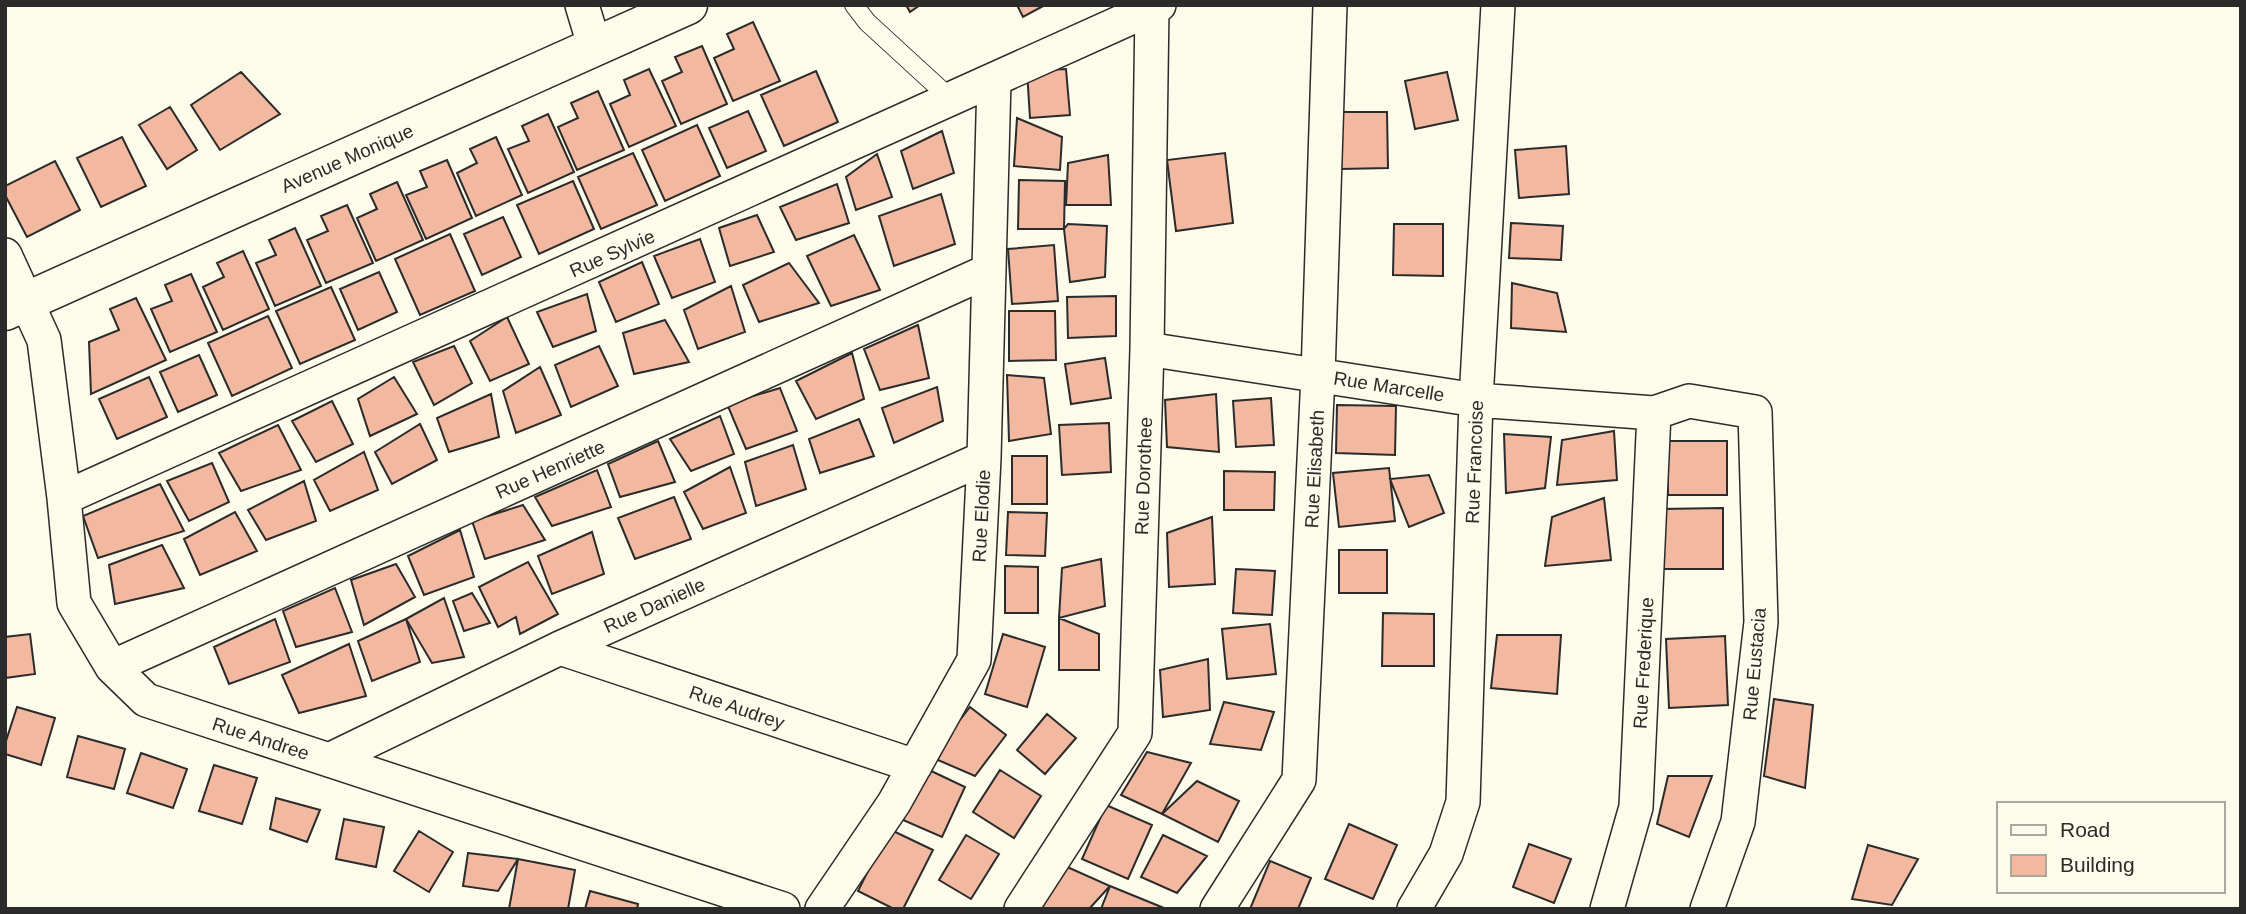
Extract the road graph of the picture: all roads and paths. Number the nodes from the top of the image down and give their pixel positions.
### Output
1 (582, 5) edge
2 (688, 5) edge
3 (854, 5) edge
4 (1330, 5) edge
5 (1498, 5) edge
6 (1155, 7) edge
7 (595, 48) junction
8 (994, 80) junction
9 (952, 100) junction
10 (5, 255) edge
11 (988, 271) junction
12 (16, 306) edge
13 (1147, 349) junction
14 (1318, 375) junction
15 (1476, 400) junction
16 (1755, 412) joint
17 (1654, 413) junction
18 (984, 458) junction
19 (64, 498) junction
20 (560, 648) junction
21 (112, 667) junction
22 (329, 760) junction
23 (915, 766) junction
24 (783, 909) edge
25 (821, 909) edge
26 (1021, 909) edge
27 (1217, 909) edge
28 (1414, 909) edge
29 (1606, 909) edge
30 (1707, 909) edge

1 - 7 street
2 - 7 street, Avenue Monique
3 - 9 lane
4 - 14 street, Rue Elisabeth
5 - 15 street, Rue Francoise
6 - 8 street, Rue Sylvie
6 - 13 street, Rue Dorothee
7 - 12 street, Avenue Monique
8 - 9 street, Rue Sylvie
8 - 11 street, Rue Elodie
9 - 19 street, Rue Sylvie
10 - 12 street, Rue Andree
11 - 18 street, Rue Elodie
11 - 21 street, Rue Henriette
12 - 19 street, Rue Andree
13 - 14 street, Rue Marcelle
13 - 26 street, Rue Dorothee
14 - 15 street, Rue Marcelle
14 - 27 street, Rue Elisabeth
15 - 17 street, Rue Marcelle
15 - 28 street, Rue Francoise
16 - 17 street, Rue Marcelle
16 - 30 street, Rue Eustacia
17 - 29 street, Rue Frederique
18 - 20 street, Rue Danielle
18 - 23 street, Rue Elodie
19 - 21 street, Rue Andree
20 - 22 street, Rue Danielle
20 - 23 street, Rue Audrey
21 - 22 street, Rue Andree
22 - 24 street, Rue Andree
23 - 25 street, Rue Elodie

